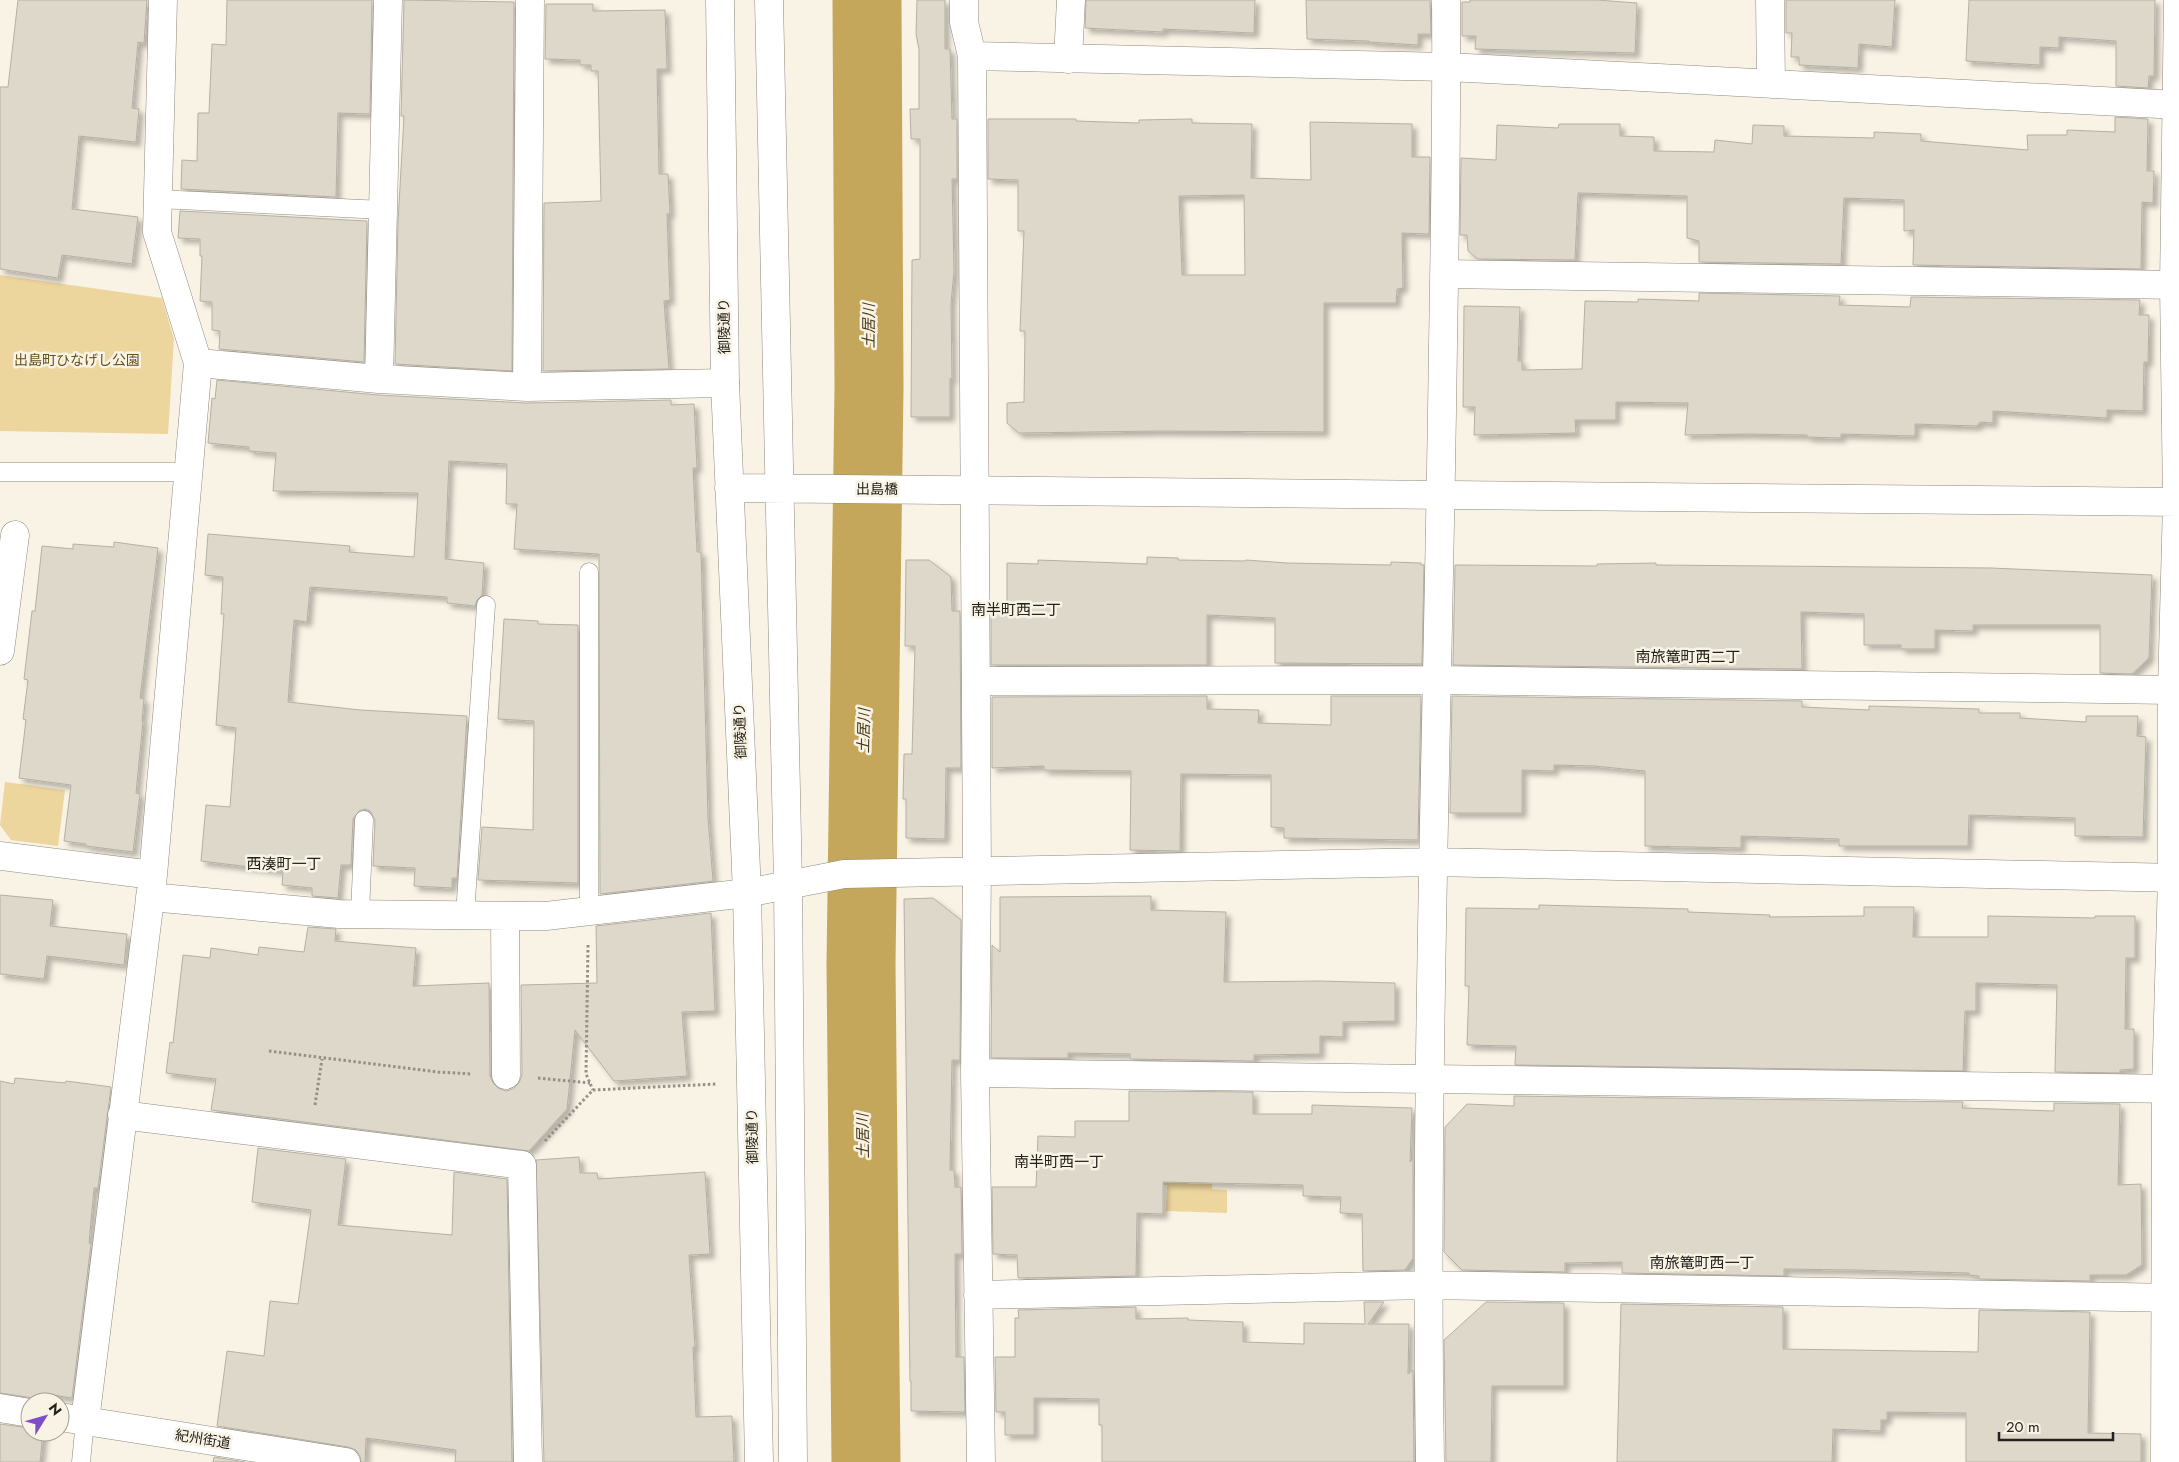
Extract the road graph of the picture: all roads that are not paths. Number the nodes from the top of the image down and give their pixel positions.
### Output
1 (163, 0) edge
2 (388, 0) edge
3 (530, 0) edge
4 (720, 0) edge
5 (769, 0) edge
6 (964, 0) edge
7 (1071, 0) edge
8 (1446, 0) edge
9 (1770, 0) edge
10 (2178, 0) edge
11 (972, 56) junction
12 (1068, 59) junction
13 (1447, 67) junction
14 (1770, 84) junction
15 (2177, 105) edge
16 (158, 199) junction
17 (383, 210) junction
18 (1444, 274) junction
19 (2177, 285) edge
20 (198, 363) junction
21 (379, 379) junction
22 (725, 383) junction
23 (528, 387) junction
24 (0, 472) edge
25 (188, 472) junction
26 (729, 488) junction
27 (780, 489) junction
28 (975, 490) junction
29 (1441, 494) junction
30 (2178, 502) edge
31 (15, 535) dead end
32 (588, 572) dead end
33 (486, 606) dead end
34 (1, 640) edge
35 (1437, 680) junction
36 (976, 681) junction
37 (2172, 690) junction
38 (364, 820) dead end
39 (0, 856) edge
40 (1433, 862) junction
41 (977, 871) junction
42 (2176, 878) edge
43 (788, 884) junction
44 (151, 886) junction
45 (747, 893) junction
46 (589, 911) junction
47 (360, 914) junction
48 (465, 915) junction
49 (505, 916) junction
50 (975, 1073) junction
51 (506, 1075) road end
52 (1430, 1080) junction
53 (2172, 1089) edge
54 (122, 1116) junction
55 (1427, 1285) junction
56 (978, 1295) junction
57 (2172, 1298) edge
58 (0, 1408) edge
59 (20, 1411) edge
60 (72, 1419) edge
61 (81, 1462) edge
62 (346, 1462) edge
63 (528, 1462) edge
64 (759, 1462) edge
65 (793, 1462) edge
66 (981, 1462) edge
67 (1430, 1462) edge
68 (2166, 1462) edge

1 - 16 street
2 - 17 street
3 - 23 street
4 - 22 street, 御陵通り
5 - 27 street
6 - 11 street
7 - 12 street
8 - 13 street
9 - 14 street
10 - 15 street
11 - 12 street
11 - 28 street
12 - 13 street
13 - 14 street
13 - 18 street
14 - 15 street
15 - 19 street
16 - 17 lane
16 - 20 street
17 - 21 street
18 - 19 street
18 - 29 street
19 - 30 street
20 - 21 street
20 - 25 street
21 - 23 street
22 - 23 street
22 - 26 street, 御陵通り
24 - 25 lane
25 - 44 street
26 - 27 street, 出島橋
26 - 45 street, 御陵通り
27 - 28 street, 出島橋
27 - 43 street
28 - 29 street, 出島橋
28 - 36 street
29 - 30 street, 出島橋
29 - 35 street
30 - 37 street
31 - 34 street
32 - 46 lane
33 - 48 lane
35 - 36 street
35 - 37 street
35 - 40 street
36 - 41 street
37 - 42 street
38 - 47 lane
39 - 44 street
40 - 41 street
40 - 42 street
40 - 52 street
41 - 43 street
41 - 50 street
42 - 53 street
43 - 45 street
43 - 65 street
44 - 47 street
44 - 54 street
45 - 46 street
45 - 64 street, 御陵通り
46 - 49 street
47 - 48 street
48 - 49 street
49 - 51 street
50 - 52 street
50 - 56 street
52 - 53 street
52 - 55 street
53 - 57 street
54 - 60 street
54 - 63 street
55 - 56 street
55 - 57 street
55 - 67 street
56 - 66 street
57 - 68 street
58 - 59 street
60 - 61 lane
60 - 62 street, 紀州街道

